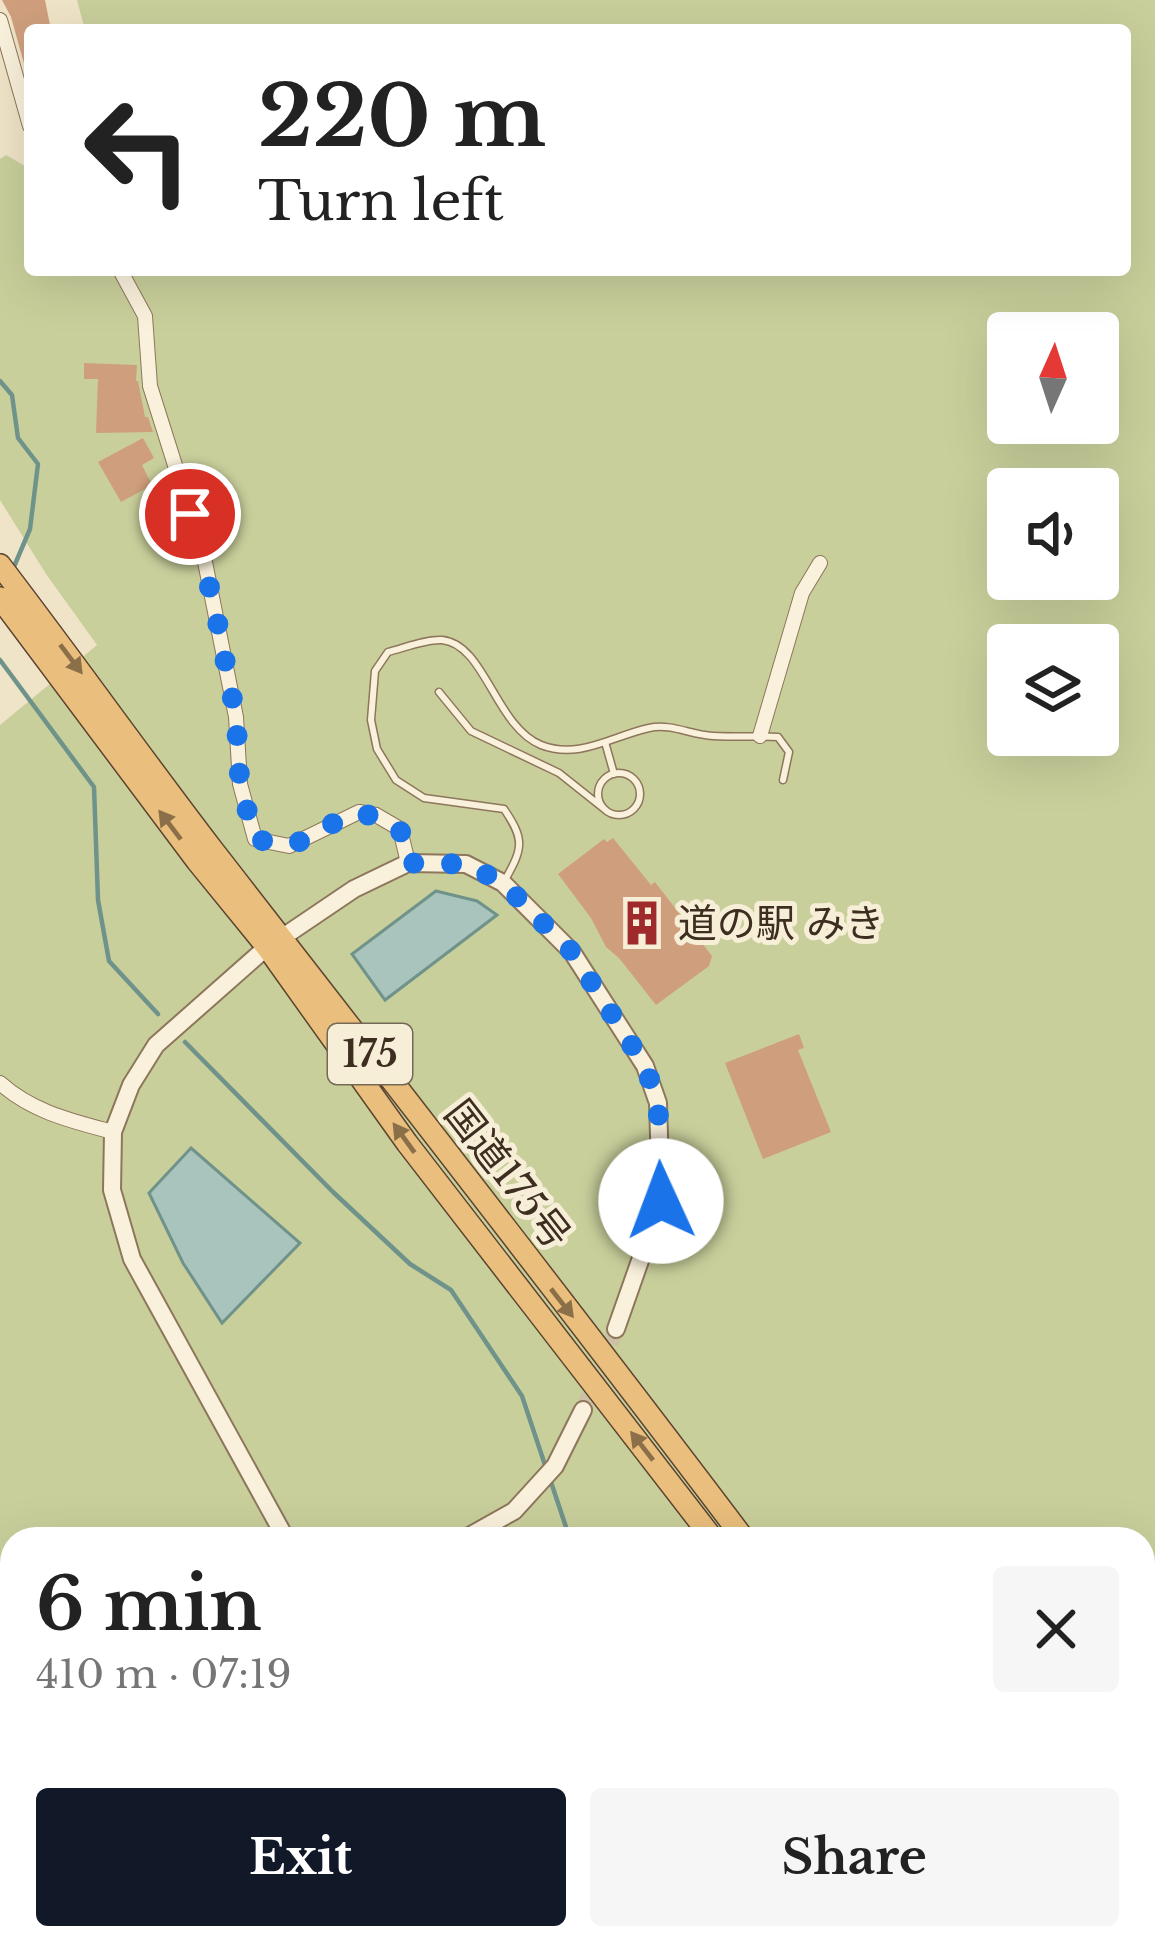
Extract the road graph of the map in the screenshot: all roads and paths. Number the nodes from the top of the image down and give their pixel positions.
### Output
1 (0, 20) edge
2 (24, 105) edge
3 (123, 276) edge
4 (0, 553) edge
5 (820, 562) dead end
6 (0, 566) edge
7 (11, 596) edge
8 (439, 692) dead end
9 (760, 736) junction
10 (605, 742) junction
11 (614, 774) junction
12 (783, 780) dead end
13 (603, 808) junction
14 (408, 863) junction
15 (503, 883) junction
16 (275, 942) junction
17 (0, 1083) edge
18 (112, 1132) junction
19 (616, 1329) tunnel mouth
20 (583, 1410) tunnel mouth
21 (279, 1527) edge
22 (485, 1527) edge
23 (704, 1527) edge
24 (735, 1527) edge

1 - 2 street
3 - 14 street
4 - 7 highway
5 - 9 street
6 - 7 highway, 国道175号 / 175
7 - 16 highway, 国道175号 / 175
8 - 13 lane
9 - 10 lane
9 - 12 lane
10 - 11 lane
10 - 15 lane
11 - 13 lane
11 - 13 lane
14 - 15 street
14 - 16 street
15 - 19 street
16 - 18 street
23 -> 16 highway, 国道175号 / 175
16 -> 24 highway, 国道175号 / 175
17 - 18 street
18 - 21 street
20 - 22 street

